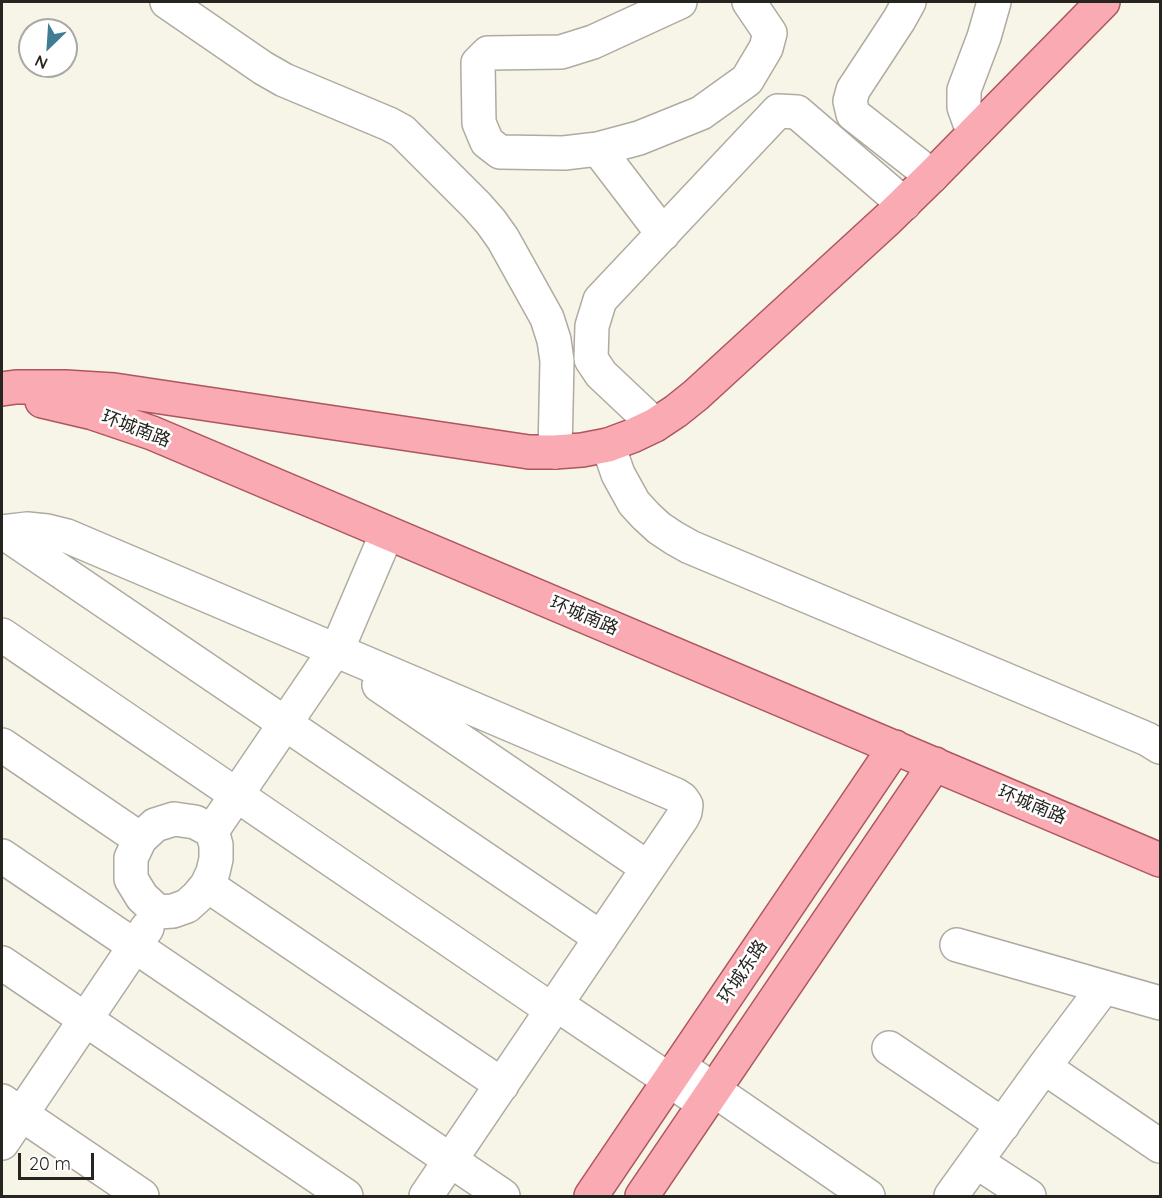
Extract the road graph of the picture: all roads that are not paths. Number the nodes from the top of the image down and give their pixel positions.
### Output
1 (167, 2) edge
2 (680, 2) edge
3 (750, 2) edge
4 (909, 2) edge
5 (994, 2) edge
6 (1103, 2) edge
7 (747, 80) junction
8 (778, 111) junction
9 (976, 131) junction
10 (598, 149) junction
11 (932, 176) junction
12 (904, 204) junction
13 (663, 234) junction
14 (2, 389) edge
15 (2, 395) edge
16 (162, 396) junction
17 (655, 425) junction
18 (152, 434) junction
19 (608, 445) junction
20 (555, 452) junction
21 (2, 532) edge
22 (387, 533) junction
23 (2, 635) edge
24 (334, 652) junction
25 (285, 723) junction
26 (2, 745) edge
27 (895, 747) junction
28 (1161, 747) edge
29 (935, 764) junction
30 (237, 795) junction
31 (212, 831) junction
32 (140, 839) junction
33 (2, 856) edge
34 (1161, 860) edge
35 (648, 868) junction
36 (207, 885) junction
37 (158, 912) junction
38 (601, 938) junction
39 (957, 945) dead end
40 (135, 946) junction
41 (2, 963) edge
42 (1104, 987) junction
43 (1161, 1003) edge
44 (554, 1007) junction
45 (85, 1019) junction
46 (889, 1048) dead end
47 (1044, 1067) junction
48 (674, 1073) junction
49 (501, 1085) junction
50 (709, 1097) junction
51 (11, 1108) edge
52 (1003, 1125) junction
53 (2, 1143) edge
54 (1161, 1146) edge
55 (450, 1160) junction
56 (976, 1162) junction
57 (142, 1197) edge
58 (346, 1197) edge
59 (426, 1197) edge
60 (503, 1197) edge
61 (591, 1197) edge
62 (642, 1197) edge
63 (868, 1197) edge
64 (951, 1197) edge
65 (1029, 1197) edge

1 - 20 street
2 - 10 street
3 - 7 street
4 - 11 street
5 - 9 street
6 - 9 main road
7 - 8 street
7 - 10 street
8 - 12 street
8 - 13 street
9 - 11 main road
10 - 13 street
11 - 12 main road
12 - 17 main road
13 - 17 street
14 - 16 main road
15 - 18 main road, 环城南路
16 - 18 main road
16 - 20 main road
17 - 19 main road
18 - 22 main road, 环城南路
19 - 20 main road
19 - 28 street
21 - 24 street
21 - 25 street
22 - 24 street
22 - 27 main road, 环城南路
23 - 30 street
24 - 25 street
24 - 35 street
24 - 35 street
25 - 30 street
25 - 38 street
26 - 32 street
27 - 29 main road, 环城南路
27 - 48 main road, 环城东路
29 - 34 main road, 环城南路
29 - 50 main road
30 - 31 street
30 - 44 street
31 - 32 street
31 - 36 street
32 - 37 street
33 - 40 street
35 - 38 street
36 - 37 street
36 - 49 street
37 - 40 street
38 - 44 street
39 - 42 street
40 - 45 street
40 - 55 street
41 - 45 street
42 - 43 street
42 - 47 street
44 - 48 street
44 - 49 street
45 - 51 street
45 - 58 street
46 - 52 street
47 - 52 street
47 - 54 street
48 - 50 street
48 - 61 main road, 环城东路
49 - 55 street
50 - 62 main road
50 - 63 street
51 - 53 street
51 - 57 street
52 - 56 street
55 - 59 street
55 - 60 street
56 - 64 street
56 - 65 street

